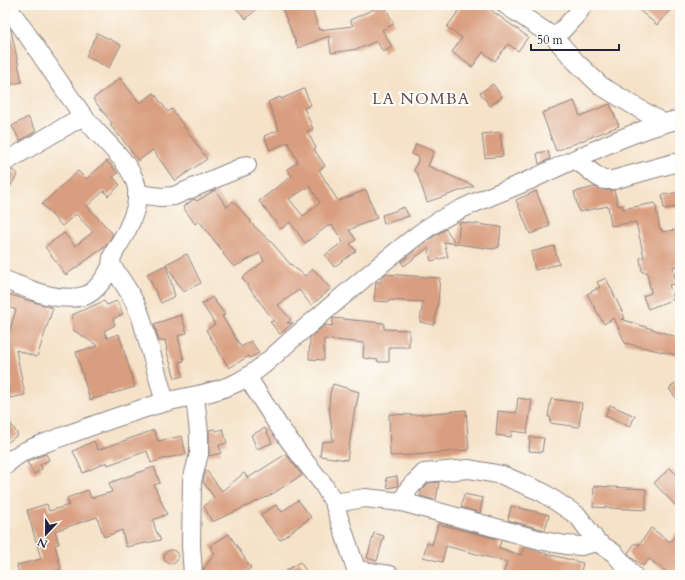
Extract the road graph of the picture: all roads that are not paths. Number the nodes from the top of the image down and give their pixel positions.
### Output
1 (6, 5) edge
2 (506, 5) edge
3 (584, 5) edge
4 (555, 38) junction
5 (83, 116) junction
6 (680, 119) edge
7 (663, 123) junction
8 (575, 159) junction
9 (5, 162) edge
10 (674, 163) dead end
11 (247, 165) dead end
12 (137, 194) junction
13 (111, 266) junction
14 (5, 280) edge
15 (248, 378) junction
16 (195, 397) junction
17 (165, 402) junction
18 (5, 466) edge
19 (334, 502) junction
20 (402, 502) junction
21 (597, 542) junction
22 (357, 573) edge
23 (193, 575) edge
24 (390, 575) edge
25 (633, 575) edge

1 - 5 street
2 - 4 street
3 - 4 street
4 - 7 street
5 - 9 street
5 - 12 street
6 - 7 street
7 - 8 street
8 - 10 street
8 - 15 street
11 - 12 street
12 - 13 street
13 - 14 street
13 - 17 street
15 - 16 street
15 - 19 street
16 - 17 street
16 - 23 street
17 - 18 street
19 - 20 street
19 - 22 street
20 - 21 street
20 - 21 street
21 - 25 street
22 - 24 street

